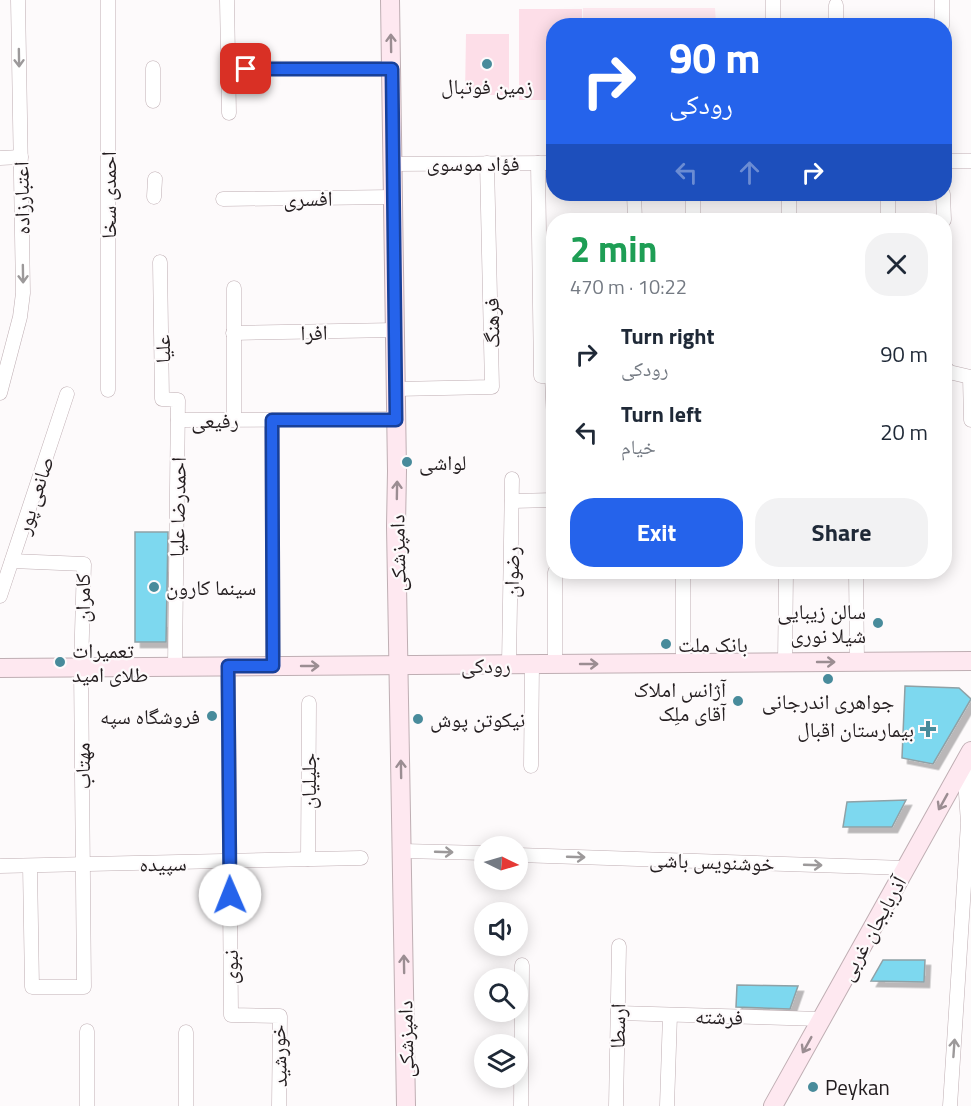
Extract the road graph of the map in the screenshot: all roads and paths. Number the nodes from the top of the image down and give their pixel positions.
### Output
1 (18, 0) edge
2 (108, 0) edge
3 (228, 0) edge
4 (390, 0) edge
5 (773, 0) edge
6 (942, 0) edge
7 (836, 5) dead end
8 (772, 18) edge
9 (836, 18) edge
10 (942, 18) edge
11 (153, 68) dead end
12 (228, 68) junction
13 (392, 69) junction
14 (153, 101) dead end
15 (229, 113) dead end
16 (21, 157) junction
17 (0, 158) edge
18 (952, 161) edge
19 (971, 161) edge
20 (487, 163) junction
21 (538, 163) junction
22 (546, 163) edge
23 (393, 164) junction
24 (155, 179) dead end
25 (154, 197) dead end
26 (393, 197) junction
27 (223, 199) dead end
28 (160, 262) dead end
29 (234, 288) dead end
30 (395, 330) junction
31 (233, 333) junction
32 (952, 373) edge
33 (546, 376) edge
34 (396, 389) junction
35 (108, 390) dead end
36 (0, 393) edge
37 (67, 394) dead end
38 (178, 420) junction
39 (234, 420) junction
40 (272, 420) junction
41 (396, 420) junction
42 (971, 420) edge
43 (512, 479) dead end
44 (546, 500) edge
45 (512, 501) junction
46 (12, 561) junction
47 (555, 579) edge
48 (683, 579) edge
49 (786, 579) edge
50 (856, 579) edge
51 (0, 596) edge
52 (971, 661) edge
53 (857, 662) junction
54 (683, 663) junction
55 (785, 663) junction
56 (509, 664) junction
57 (532, 664) junction
58 (555, 664) junction
59 (400, 665) junction
60 (228, 666) junction
61 (273, 666) junction
62 (81, 667) junction
63 (175, 667) junction
64 (0, 668) edge
65 (309, 704) dead end
66 (967, 757) edge
67 (531, 766) dead end
68 (403, 851) junction
69 (474, 854) edge
70 (528, 855) edge
71 (361, 858) dead end
72 (308, 860) junction
73 (229, 861) junction
74 (83, 864) junction
75 (0, 866) edge
76 (30, 866) junction
77 (906, 868) junction
78 (619, 946) dead end
79 (522, 965) dead end
80 (618, 1013) junction
81 (231, 1015) joint
82 (670, 1015) junction
83 (821, 1019) junction
84 (87, 1031) dead end
85 (186, 1032) dead end
86 (87, 1106) edge
87 (186, 1106) edge
88 (279, 1106) edge
89 (406, 1106) edge
90 (521, 1106) edge
91 (616, 1106) edge
92 (667, 1106) edge
93 (773, 1106) edge
94 (950, 1106) edge

1 -> 16 street, اعتبارزاده
2 - 35 street, احمدی سخا
3 - 12 street
13 -> 4 main road, دامپزشکی
5 - 8 street
6 - 10 street
7 - 9 street
11 - 14 street
12 - 13 street
12 - 15 street
13 - 23 main road, دامپزشکی
16 - 17 street
16 -> 36 street, اعتبارزاده
18 - 19 street
20 - 21 street, فؤاد موسوی
20 - 23 street, فؤاد موسوی
20 - 34 street, فرهنگ
21 - 22 street, فؤاد موسوی
21 - 33 street
23 - 26 main road, دامپزشکی
24 - 25 street
26 - 27 street, افسری
26 - 30 main road, دامپزشکی
28 - 38 street, علیا
29 - 31 street
30 - 31 street, افرا
30 - 34 main road, دامپزشکی
31 - 39 street
32 - 42 street
34 - 41 main road, دامپزشکی
37 - 46 street, صانعی پور
38 - 39 street, رفیعی
38 - 63 street, احمدرضا علیا
39 - 40 street, رفیعی
40 - 41 street, رفیعی
40 - 61 street
59 -> 41 main road, دامپزشکی
43 - 45 street, رضوان
44 - 45 street
45 - 56 street, رضوان
46 - 51 street, صانعی پور
46 - 62 street, کامران
47 - 58 street
48 - 54 street
49 - 55 street
50 - 53 street
52 - 53 main road, رودکی
55 -> 53 main road, رودکی
54 - 55 main road, رودکی
58 -> 54 main road, رودکی
56 - 57 main road, رودکی
56 - 59 main road, رودکی
57 - 58 main road, رودکی
57 - 67 street
61 -> 59 main road, رودکی
68 -> 59 main road, دامپزشکی
60 - 61 main road, رودکی
60 - 63 main road, رودکی
60 - 73 street, نبوی
62 - 63 main road, رودکی
62 - 64 main road, رودکی
62 - 74 street, مهتاب
65 - 72 street, جلیلیان
66 -> 77 main road, آذربایجان غربی
94 -> 66 street
68 -> 69 street
89 -> 68 main road, دامپزشکی
70 -> 77 street, خوشنویس باشی
71 - 72 street, سپیده
72 - 73 street, سپیده
73 - 74 street, سپیده
73 - 81 street, نبوی
74 - 76 street, سپیده
74 - 76 street, مهتاب
75 - 76 street, سپیده
77 - 83 main road, آذربایجان غربی
78 - 80 street, ارسطا
79 - 90 street
80 - 82 street, فرشته
80 - 91 street, ارسطا
81 - 88 street, خورشید
82 - 83 street, فرشته
82 - 92 street
83 -> 93 main road, آذربایجان غربی
84 - 86 street
85 - 87 street

